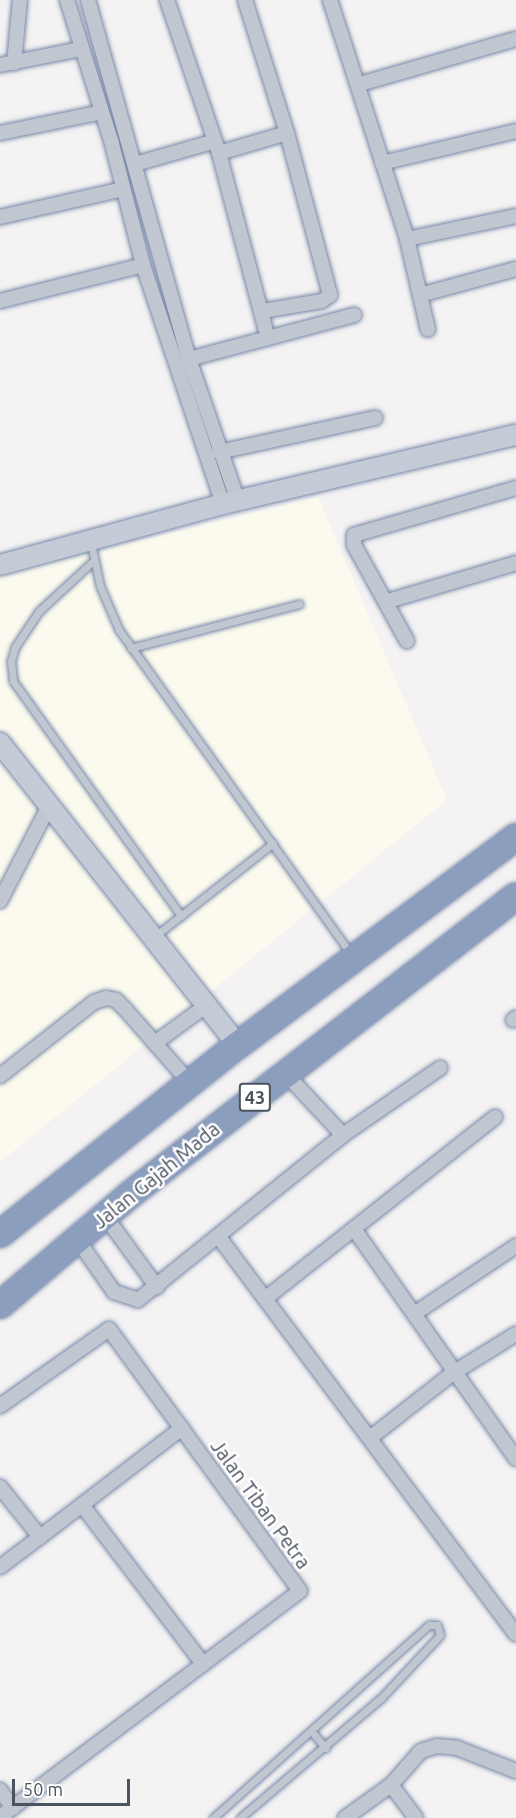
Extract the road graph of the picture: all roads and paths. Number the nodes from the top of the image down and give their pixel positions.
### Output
1 (20, 0) edge
2 (67, 0) edge
3 (88, 0) edge
4 (167, 0) edge
5 (245, 0) edge
6 (330, 0) edge
7 (516, 39) edge
8 (81, 49) junction
9 (7, 64) edge
10 (360, 84) junction
11 (102, 112) junction
12 (516, 131) edge
13 (0, 133) edge
14 (287, 133) junction
15 (217, 147) junction
16 (381, 163) junction
17 (135, 164) junction
18 (123, 189) junction
19 (516, 216) edge
20 (0, 217) edge
21 (407, 239) junction
22 (143, 265) junction
23 (516, 269) edge
24 (420, 295) junction
25 (0, 301) edge
26 (262, 312) junction
27 (354, 315) dead end
28 (428, 330) dead end
29 (268, 338) junction
30 (189, 359) junction
31 (375, 418) dead end
32 (516, 435) edge
33 (219, 452) junction
34 (516, 488) edge
35 (230, 503) junction
36 (91, 540) junction
37 (92, 562) junction
38 (516, 563) edge
39 (0, 565) edge
40 (388, 600) junction
41 (299, 604) dead end
42 (407, 641) dead end
43 (131, 648) junction
44 (0, 743) edge
45 (48, 808) junction
46 (516, 837) edge
47 (273, 843) junction
48 (516, 896) edge
49 (0, 901) edge
50 (181, 916) junction
51 (155, 936) junction
52 (354, 957) junction
53 (207, 1005) junction
54 (155, 1043) junction
55 (238, 1045) junction
56 (440, 1068) dead end
57 (285, 1073) junction
58 (0, 1076) edge
59 (190, 1084) junction
60 (495, 1116) dead end
61 (343, 1134) junction
62 (105, 1216) junction
63 (354, 1229) junction
64 (0, 1234) edge
65 (219, 1236) junction
66 (78, 1239) junction
67 (516, 1246) edge
68 (157, 1287) junction
69 (266, 1298) junction
70 (0, 1305) edge
71 (414, 1314) junction
72 (516, 1334) edge
73 (453, 1373) junction
74 (0, 1406) edge
75 (182, 1428) junction
76 (370, 1438) junction
77 (516, 1460) edge
78 (0, 1487) edge
79 (82, 1505) junction
80 (40, 1537) junction
81 (0, 1568) edge
82 (516, 1634) edge
83 (203, 1664) junction
84 (312, 1732) junction
85 (326, 1748) junction
86 (516, 1771) edge
87 (391, 1785) junction
88 (0, 1790) edge
89 (13, 1808) junction
90 (0, 1817) edge
91 (213, 1818) edge
92 (240, 1818) edge
93 (345, 1818) edge
94 (416, 1818) edge

1 - 9 street
2 - 8 street
3 - 17 street
4 - 15 street
5 - 14 street
6 - 10 street
7 - 10 street
8 - 9 street
8 - 11 street
10 - 16 street
11 - 13 street
11 - 18 street
12 - 16 street
14 - 15 street
14 - 26 street
15 - 17 street
15 - 26 street
16 - 21 street
17 - 30 street
18 - 20 street
18 - 22 street
19 - 21 street
21 - 24 street
22 - 25 street
22 - 35 street
23 - 24 street
24 - 28 street
26 - 29 street
27 - 29 street
29 - 30 street
30 - 33 street
31 - 33 street
32 - 35 street
33 - 35 street
34 - 40 street
35 - 36 street
36 - 37 lane
36 - 39 street
37 - 43 lane
37 - 50 lane
38 - 40 street
40 - 42 street
41 - 43 lane
43 - 47 lane
44 - 45 street
45 - 49 street
45 - 51 street
46 - 52 highway, 43
47 - 50 lane
47 - 52 lane
48 - 57 highway, Jalan Gajah Mada / 43
50 - 51 lane
51 - 53 street
52 - 55 highway, 43
53 - 54 street
53 - 55 street
54 - 58 street
54 - 59 street
55 - 59 highway, 43
56 - 61 street
57 - 61 street
57 - 62 highway, Jalan Gajah Mada / 43
59 - 64 highway, 43
60 - 63 street
61 - 65 street
62 - 66 highway, Jalan Gajah Mada / 43
62 - 68 street
63 - 69 street
63 - 71 street
65 - 68 street
65 - 69 street
66 - 68 street
66 - 70 highway, Jalan Gajah Mada / 43
67 - 71 street
69 - 76 street
71 - 73 street
72 - 73 street
73 - 76 street
73 - 77 street
74 - 75 street, Jalan Tiban Petra
75 - 79 street
75 - 83 street, Jalan Tiban Petra
76 - 82 street
78 - 80 street
79 - 80 street
79 - 83 street
80 - 81 street
83 - 89 street, Jalan Tiban Petra
84 - 85 lane
84 - 85 lane
84 - 91 lane
85 - 92 lane
86 - 87 street
87 - 93 street
87 - 94 street
88 - 89 street
89 - 90 street, Jalan Tiban Petra

